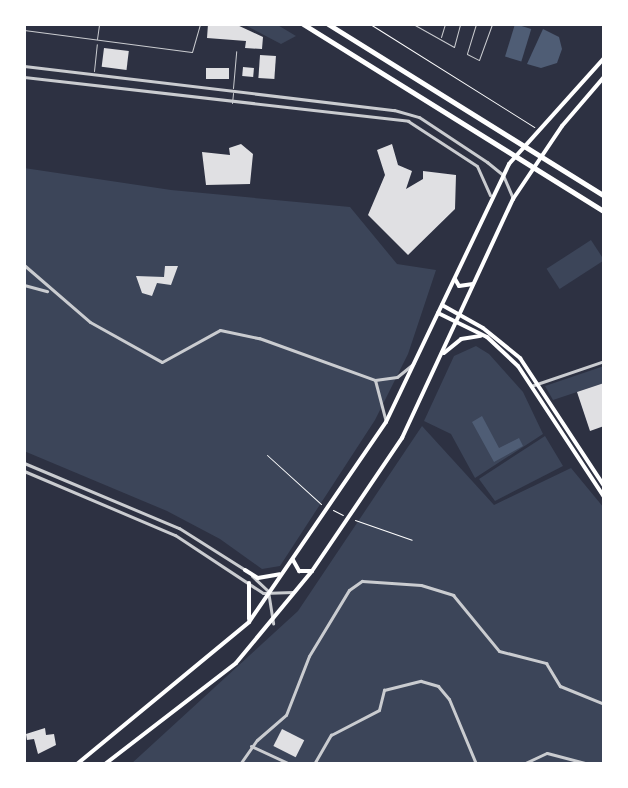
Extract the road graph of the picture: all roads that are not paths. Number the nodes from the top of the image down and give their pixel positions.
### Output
1 (99, 24) edge
2 (200, 24) edge
3 (303, 24) edge
4 (328, 24) edge
5 (413, 24) edge
6 (445, 24) edge
7 (460, 24) edge
8 (476, 24) edge
9 (492, 24) edge
10 (24, 30) edge
11 (440, 39) junction
12 (97, 41) junction
13 (236, 51) dead end
14 (604, 58) edge
15 (24, 66) edge
16 (94, 76) junction
17 (24, 77) edge
18 (604, 77) edge
19 (93, 85) junction
20 (233, 93) junction
21 (232, 103) junction
22 (503, 175) junction
23 (490, 195) junction
24 (604, 196) edge
25 (513, 199) junction
26 (604, 211) edge
27 (24, 265) edge
28 (454, 277) junction
29 (473, 284) junction
30 (24, 285) edge
31 (50, 292) junction
32 (442, 305) junction
33 (438, 313) junction
34 (459, 313) junction
35 (455, 321) junction
36 (487, 337) junction
37 (439, 358) junction
38 (604, 361) edge
39 (414, 364) junction
40 (375, 380) junction
41 (537, 384) junction
42 (531, 386) junction
43 (386, 422) junction
44 (24, 463) edge
45 (24, 471) edge
46 (604, 486) edge
47 (604, 497) edge
48 (293, 558) junction
49 (245, 570) junction
50 (312, 571) junction
51 (283, 572) junction
52 (249, 583) junction
53 (297, 591) junction
54 (269, 594) junction
55 (249, 622) junction
56 (273, 624) junction
57 (604, 704) edge
58 (251, 746) junction
59 (77, 764) edge
60 (105, 764) edge
61 (240, 764) edge
62 (290, 764) edge
63 (314, 764) edge
64 (476, 764) edge
65 (523, 764) edge
66 (589, 764) edge

1 - 12 lane
2 - 12 lane
3 - 26 highway
4 - 24 highway
5 - 11 lane
6 - 11 lane
7 - 11 lane
8 - 9 lane
10 - 12 lane
12 - 16 lane
13 - 20 lane
14 - 22 main road
15 - 16 street
16 - 19 lane
16 - 20 street
17 - 19 street
18 - 25 main road
19 - 21 street
20 - 21 lane
20 - 22 street
21 - 23 street
22 - 23 main road
22 - 25 street
23 - 28 main road
25 - 29 main road
27 - 31 street
28 - 29 main road
28 - 32 main road
29 - 34 main road
30 - 31 street
31 - 40 street
32 - 33 main road
32 - 34 main road
33 - 35 main road
33 - 39 main road
34 - 35 main road
34 - 41 main road
35 - 36 main road
35 - 37 main road
36 - 37 main road
36 - 42 main road
37 - 50 main road
38 - 41 street
39 - 40 street
39 - 43 main road
40 - 43 street
41 - 42 street
41 - 46 main road
42 - 47 main road
43 - 48 main road
44 - 49 street
45 - 52 street
48 - 50 main road
48 - 51 main road
49 - 51 main road
49 - 54 street
50 - 53 main road
51 - 54 main road
52 - 54 street
52 - 55 main road
53 - 54 street
53 - 56 main road
54 - 55 main road
54 - 56 street
55 - 59 main road
56 - 60 main road
57 - 58 street
58 - 61 street
58 - 62 street
63 - 64 street
65 - 66 street

